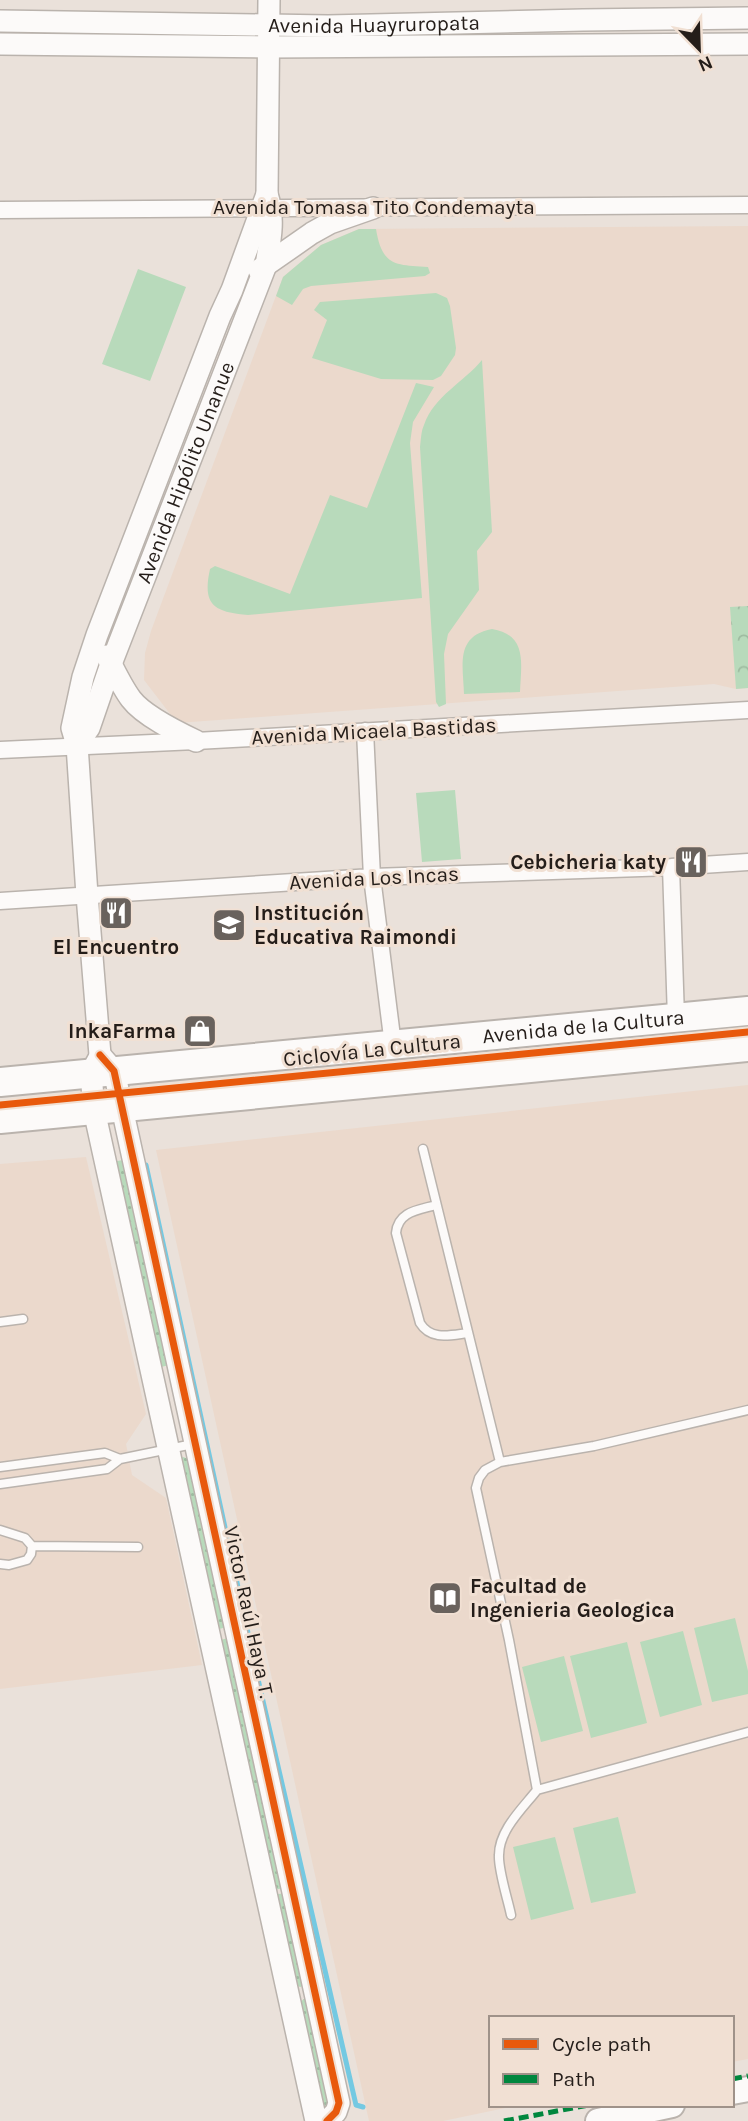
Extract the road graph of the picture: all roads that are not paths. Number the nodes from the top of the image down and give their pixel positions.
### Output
1 (269, 0) edge
2 (583, 10) edge
3 (748, 18) edge
4 (0, 21) edge
5 (269, 36) junction
6 (0, 44) edge
7 (583, 44) junction
8 (748, 44) edge
9 (266, 203) junction
10 (748, 205) edge
11 (373, 208) junction
12 (0, 210) edge
13 (266, 265) junction
14 (232, 290) junction
15 (97, 635) junction
16 (111, 664) junction
17 (748, 710) edge
18 (365, 732) junction
19 (196, 741) junction
20 (77, 745) junction
21 (0, 750) edge
22 (748, 862) edge
23 (671, 867) junction
24 (372, 877) junction
25 (87, 895) junction
26 (0, 901) edge
27 (748, 1012) edge
28 (676, 1018) junction
29 (393, 1045) junction
30 (748, 1047) edge
31 (102, 1067) junction
32 (0, 1082) edge
33 (108, 1109) junction
34 (0, 1119) edge
35 (423, 1150) dead end
36 (436, 1205) junction
37 (23, 1319) dead end
38 (0, 1322) edge
39 (468, 1333) junction
40 (748, 1410) edge
41 (194, 1444) junction
42 (168, 1450) junction
43 (120, 1459) junction
44 (500, 1462) junction
45 (0, 1467) edge
46 (0, 1484) edge
47 (0, 1530) edge
48 (32, 1546) junction
49 (138, 1547) dead end
50 (0, 1564) edge
51 (748, 1732) edge
52 (537, 1790) junction
53 (511, 1915) dead end
54 (314, 1991) junction
55 (288, 1996) junction
56 (663, 2107) edge
57 (316, 2121) edge
58 (327, 2121) edge
59 (598, 2121) edge

1 - 5 street, Avenida Hipólito Unanue
2 - 3 street, Avenida Huayruropata
2 - 5 street, Avenida Huayruropata
2 - 7 street
4 - 5 street, Avenida Huayruropata
5 - 6 street, Avenida Huayruropata
5 - 7 street, Avenida Huayruropata
5 - 9 street, Avenida Hipólito Unanue
7 - 8 street, Avenida Huayruropata
9 - 11 street, Avenida Tomasa Tito Condemayta
9 - 12 street, Avenida Tomasa Tito Condemayta
9 - 13 street, Avenida Hipólito Unanue
9 - 14 street, Avenida Hipólito Unanue
10 - 11 street, Avenida Tomasa Tito Condemayta
11 - 13 street
13 - 14 street
13 - 16 street, Avenida Hipólito Unanue
14 - 15 street, Avenida Hipólito Unanue
15 - 16 street
15 - 20 street, Avenida Hipólito Unanue
16 - 19 street
16 - 20 street, Avenida Hipólito Unanue
17 - 18 street, Avenida Micaela Bastidas
18 - 19 street, Avenida Micaela Bastidas
18 - 24 street
19 - 20 street, Avenida Micaela Bastidas
20 - 21 street, Avenida Micaela Bastidas
20 - 25 street, Avenida Hipólito Unanue
22 - 23 street, Avenida Los Incas
23 - 24 street, Avenida Los Incas
23 - 28 street
24 - 25 street, Avenida Los Incas
24 - 29 street
25 - 26 street, Avenida Los Incas
25 - 31 street, Avenida Hipólito Unanue
27 - 28 highway, Avenida de la Cultura
28 - 29 highway, Avenida de la Cultura
29 - 31 highway, Avenida de la Cultura
30 - 33 highway, Avenida de la Cultura
31 - 32 highway, Avenida de la Cultura
31 - 33 street, Avenida Hipólito Unanue
33 - 34 highway, Avenida de la Cultura
33 - 41 street, Victor Raúl Haya T.
33 - 42 street, Victor Raúl Haya T.
35 - 36 lane
36 - 39 lane
36 - 39 lane
37 - 38 lane
39 - 44 lane
40 - 44 lane
41 - 42 lane
41 - 54 street, Victor Raúl Haya T.
42 - 43 lane
42 - 55 street, Victor Raúl Haya T.
43 - 45 lane
43 - 46 lane
44 - 52 lane
47 - 48 lane
48 - 49 lane
48 - 50 lane
51 - 52 lane
52 - 53 lane
54 - 55 street
54 - 58 street, Victor Raúl Haya T.
55 - 57 street, Victor Raúl Haya T.
56 - 59 main road

